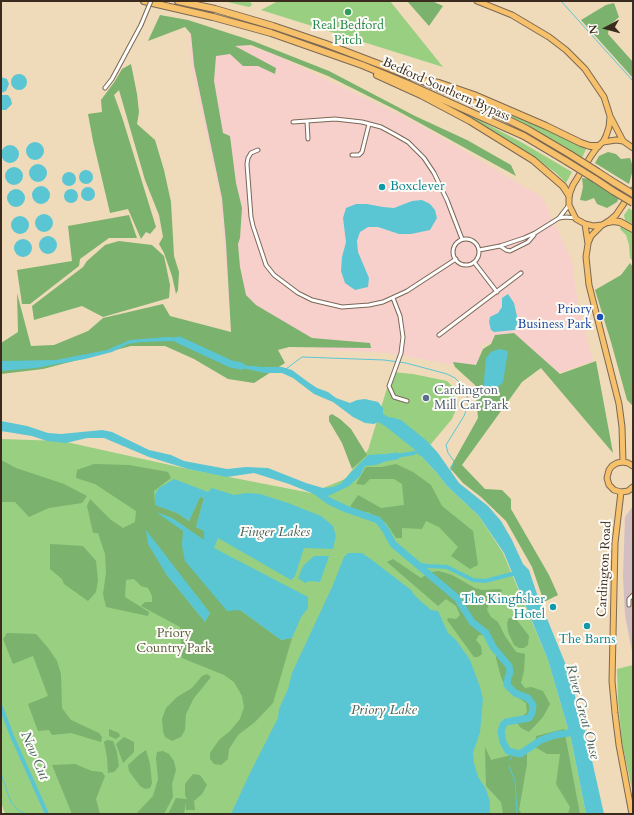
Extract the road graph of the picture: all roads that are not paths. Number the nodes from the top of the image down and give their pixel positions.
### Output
1 (144, 1) edge
2 (151, 1) edge
3 (178, 1) edge
4 (477, 1) edge
5 (362, 65) junction
6 (418, 79) junction
7 (105, 88) dead end
8 (610, 116) junction
9 (307, 121) junction
10 (293, 122) dead end
11 (369, 124) junction
12 (308, 139) dead end
13 (623, 142) junction
14 (600, 144) junction
15 (633, 148) edge
16 (258, 150) dead end
17 (352, 155) dead end
18 (633, 190) edge
19 (633, 194) edge
20 (569, 195) junction
21 (633, 204) edge
22 (568, 205) junction
23 (559, 218) junction
24 (576, 219) junction
25 (608, 222) junction
26 (585, 224) junction
27 (602, 225) junction
28 (633, 229) edge
29 (535, 233) junction
30 (462, 239) junction
31 (588, 244) junction
32 (500, 246) junction
33 (479, 250) junction
34 (456, 259) junction
35 (474, 262) junction
36 (521, 273) dead end
37 (496, 292) junction
38 (393, 298) junction
39 (438, 335) dead end
40 (407, 401) dead end
41 (623, 462) junction
42 (633, 466) edge
43 (633, 487) edge
44 (621, 492) junction
45 (633, 595) edge
46 (629, 605) dead end
47 (632, 814) edge

1 - 5 highway, Bedford Southern Bypass
2 - 7 street, bridge
3 - 6 highway, Bedford Southern Bypass
4 - 8 main road
5 - 20 highway
5 - 21 highway, Bedford Southern Bypass, bridge
6 - 14 highway
6 - 19 highway, Bedford Southern Bypass, bridge
8 - 13 main road
8 - 14 main road
9 - 10 street
9 - 11 street
9 - 12 street
11 - 17 street
11 - 30 street
13 - 14 main road
13 - 15 main road
14 - 20 main road
16 - 38 street
18 - 25 main road
20 - 22 main road
22 - 23 street
22 - 24 main road
23 - 24 street
23 - 29 street
24 - 26 main road
25 - 27 main road
25 - 28 highway
26 - 27 main road
26 - 31 main road
27 - 31 main road
29 - 32 street
29 - 32 street
30 - 33 street
30 - 34 street
31 - 41 main road
32 - 33 street
33 - 35 street
34 - 35 street
34 - 38 street
35 - 37 street
36 - 37 street
37 - 39 street
38 - 40 street
41 - 42 main road
41 - 44 main road
43 - 44 main road
44 - 47 main road, Cardington Road
45 - 46 street

